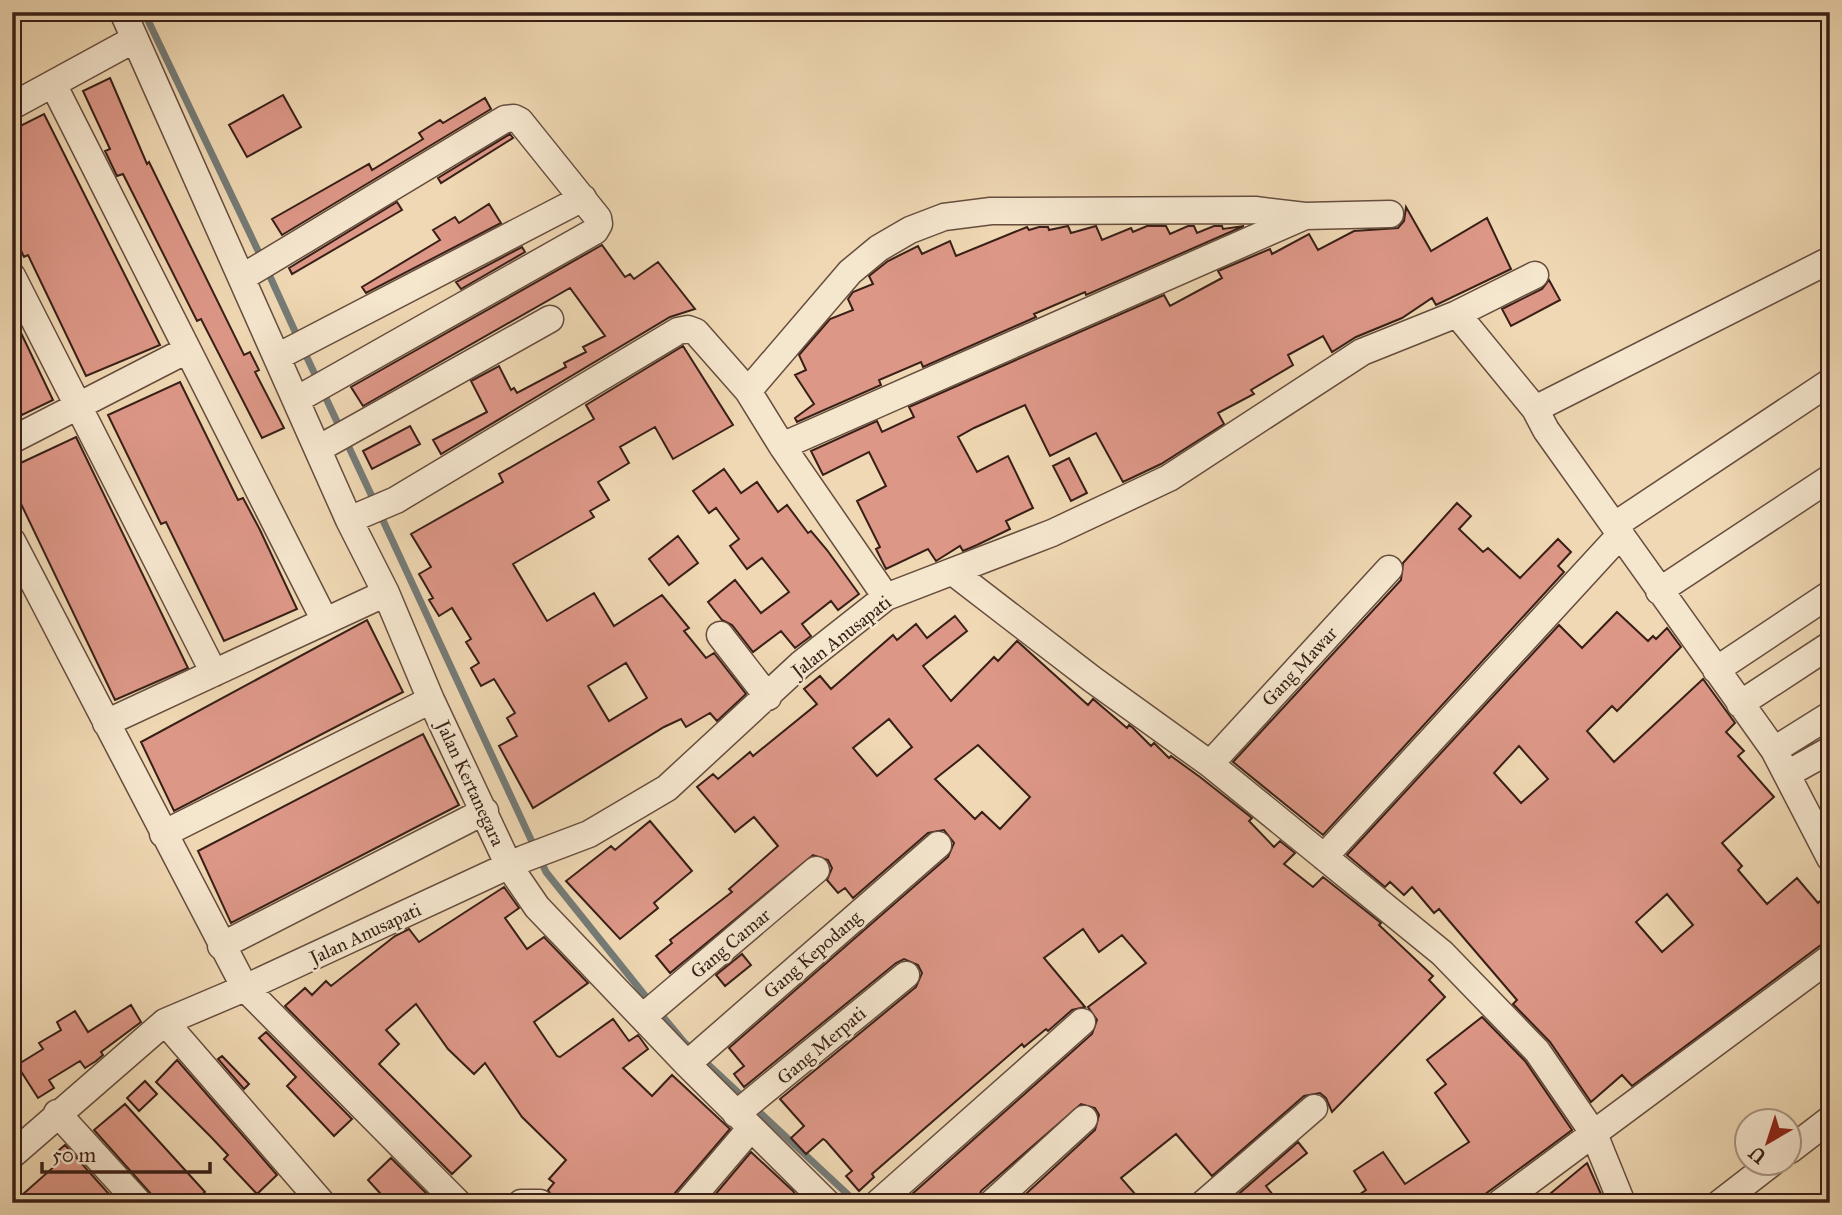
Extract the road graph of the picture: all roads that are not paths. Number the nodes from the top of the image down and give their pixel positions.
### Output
1 (123, 12) edge
2 (133, 40) junction
3 (53, 84) junction
4 (12, 106) edge
5 (583, 198) junction
6 (1390, 214) dead end
7 (1305, 216) junction
8 (1830, 260) edge
9 (248, 273) junction
10 (1535, 275) dead end
11 (12, 276) edge
12 (1457, 314) junction
13 (550, 319) dead end
14 (187, 350) junction
15 (283, 354) junction
16 (1830, 382) edge
17 (748, 391) junction
18 (305, 395) junction
19 (80, 405) junction
20 (1535, 409) junction
21 (12, 440) edge
22 (333, 441) junction
23 (782, 446) junction
24 (1830, 478) edge
25 (352, 519) junction
26 (1618, 530) junction
27 (12, 541) edge
28 (1389, 569) dead end
29 (953, 572) junction
30 (1659, 591) junction
31 (386, 593) junction
32 (1830, 594) edge
33 (886, 597) junction
34 (325, 621) junction
35 (720, 635) dead end
36 (1830, 645) edge
37 (1716, 670) junction
38 (214, 673) junction
39 (768, 697) junction
40 (431, 700) junction
41 (1740, 704) junction
42 (1830, 715) edge
43 (106, 723) junction
44 (1774, 750) junction
45 (1830, 750) edge
46 (1210, 764) junction
47 (1789, 773) junction
48 (485, 811) junction
49 (163, 834) junction
50 (938, 845) dead end
51 (1324, 858) junction
52 (1830, 858) edge
53 (516, 862) junction
54 (816, 870) dead end
55 (222, 946) junction
56 (1830, 958) edge
57 (906, 975) dead end
58 (246, 988) junction
59 (650, 1011) junction
60 (165, 1022) junction
61 (1082, 1022) dead end
62 (695, 1057) junction
63 (1314, 1108) dead end
64 (748, 1111) junction
65 (57, 1113) junction
66 (1084, 1119) dead end
67 (1829, 1120) edge
68 (1594, 1134) junction
69 (1804, 1139) edge
70 (12, 1155) edge
71 (1756, 1176) edge
72 (139, 1203) edge
73 (322, 1203) edge
74 (458, 1203) edge
75 (522, 1203) edge
76 (540, 1203) edge
77 (687, 1203) edge
78 (827, 1203) edge
79 (878, 1203) edge
80 (992, 1203) edge
81 (1204, 1203) edge
82 (1500, 1203) edge
83 (1622, 1203) edge
84 (1720, 1203) edge

1 - 2 street, Jalan Kertanegara
2 - 3 street
2 - 9 street, Jalan Kertanegara
3 - 4 street
3 - 14 street
5 - 9 street
5 - 15 street
5 - 18 street
6 - 7 street
7 - 17 street
7 - 23 street
8 - 20 street
9 - 15 street, Jalan Kertanegara
10 - 12 street, Jalan Anusapati
11 - 19 street
12 - 20 street
12 - 29 street, Jalan Anusapati
13 - 22 street
14 - 19 street
14 - 34 street
15 - 18 street, Jalan Kertanegara
16 - 26 street
17 - 23 street
17 - 25 street
18 - 22 street, Jalan Kertanegara
19 - 21 street
19 - 38 street
20 - 26 street
22 - 25 street, Jalan Kertanegara
23 - 33 street
24 - 30 street
25 - 31 street, Jalan Kertanegara
26 - 30 street
26 - 51 street
27 - 43 street
28 - 46 street, Gang Mawar
29 - 33 street, Jalan Anusapati
29 - 46 street
30 - 37 street
31 - 34 street
31 - 40 street, Jalan Kertanegara
32 - 37 street
33 - 39 street, Jalan Anusapati
34 - 38 street
35 - 39 street
36 - 41 street
37 - 41 street
38 - 43 street
39 - 53 street, Jalan Anusapati
40 - 48 street, Jalan Kertanegara
40 - 49 street
41 - 44 street
42 - 44 street
43 - 49 street
44 - 47 street
45 - 47 street
46 - 51 street
47 - 52 street
48 - 53 street, Jalan Kertanegara
48 - 55 street
49 - 55 street
50 - 62 street, Gang Kepodang
51 - 68 street
53 - 58 street, Jalan Anusapati
53 - 59 street, Jalan Kertanegara
54 - 59 street, Gang Camar
55 - 58 street
56 - 68 street
57 - 64 street, Gang Merpati
58 - 60 street, Jalan Anusapati
58 - 74 street
59 - 62 street, Jalan Kertanegara
60 - 65 street, Jalan Anusapati
60 - 73 street
61 - 79 street
62 - 64 street, Jalan Kertanegara
63 - 81 street
64 - 77 street, Gang Merpati
64 - 78 street, Jalan Kertanegara
65 - 70 street, Jalan Anusapati
65 - 72 street
66 - 80 street
67 - 69 street
68 - 82 street
68 - 83 street
71 - 84 street
75 - 76 street

